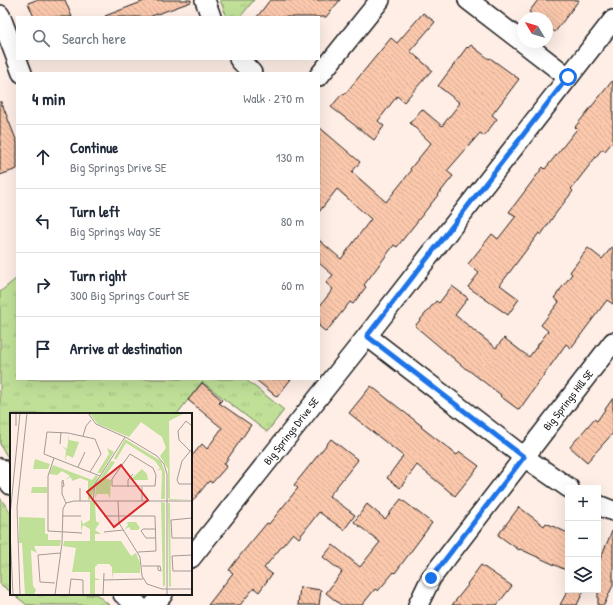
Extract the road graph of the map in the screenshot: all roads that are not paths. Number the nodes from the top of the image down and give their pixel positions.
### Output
1 (205, 0) edge
2 (380, 0) edge
3 (468, 0) edge
4 (0, 15) edge
5 (210, 16) edge
6 (613, 20) edge
7 (16, 57) edge
8 (17, 60) edge
9 (240, 60) edge
10 (22, 72) edge
11 (251, 72) edge
12 (320, 75) edge
13 (568, 77) junction
14 (367, 336) junction
15 (613, 342) edge
16 (524, 457) junction
17 (0, 468) edge
18 (10, 483) edge
19 (565, 485) edge
20 (601, 506) edge
21 (613, 511) edge
22 (192, 557) edge
23 (123, 595) edge
24 (162, 595) edge
25 (138, 605) edge
26 (154, 605) edge
27 (418, 605) edge

1 - 5 street
2 - 12 street
3 - 13 street
4 - 7 street
6 - 13 street, Big Springs Drive SE
8 - 10 street
9 - 11 street
13 - 14 street, Big Springs Drive SE
14 - 16 street
14 - 22 street, Big Springs Drive SE
15 - 16 street, Big Springs Hill SE
16 - 19 street
16 - 27 street, Big Springs Hill SE
17 - 18 street
20 - 21 street
23 - 25 street
24 - 26 street

